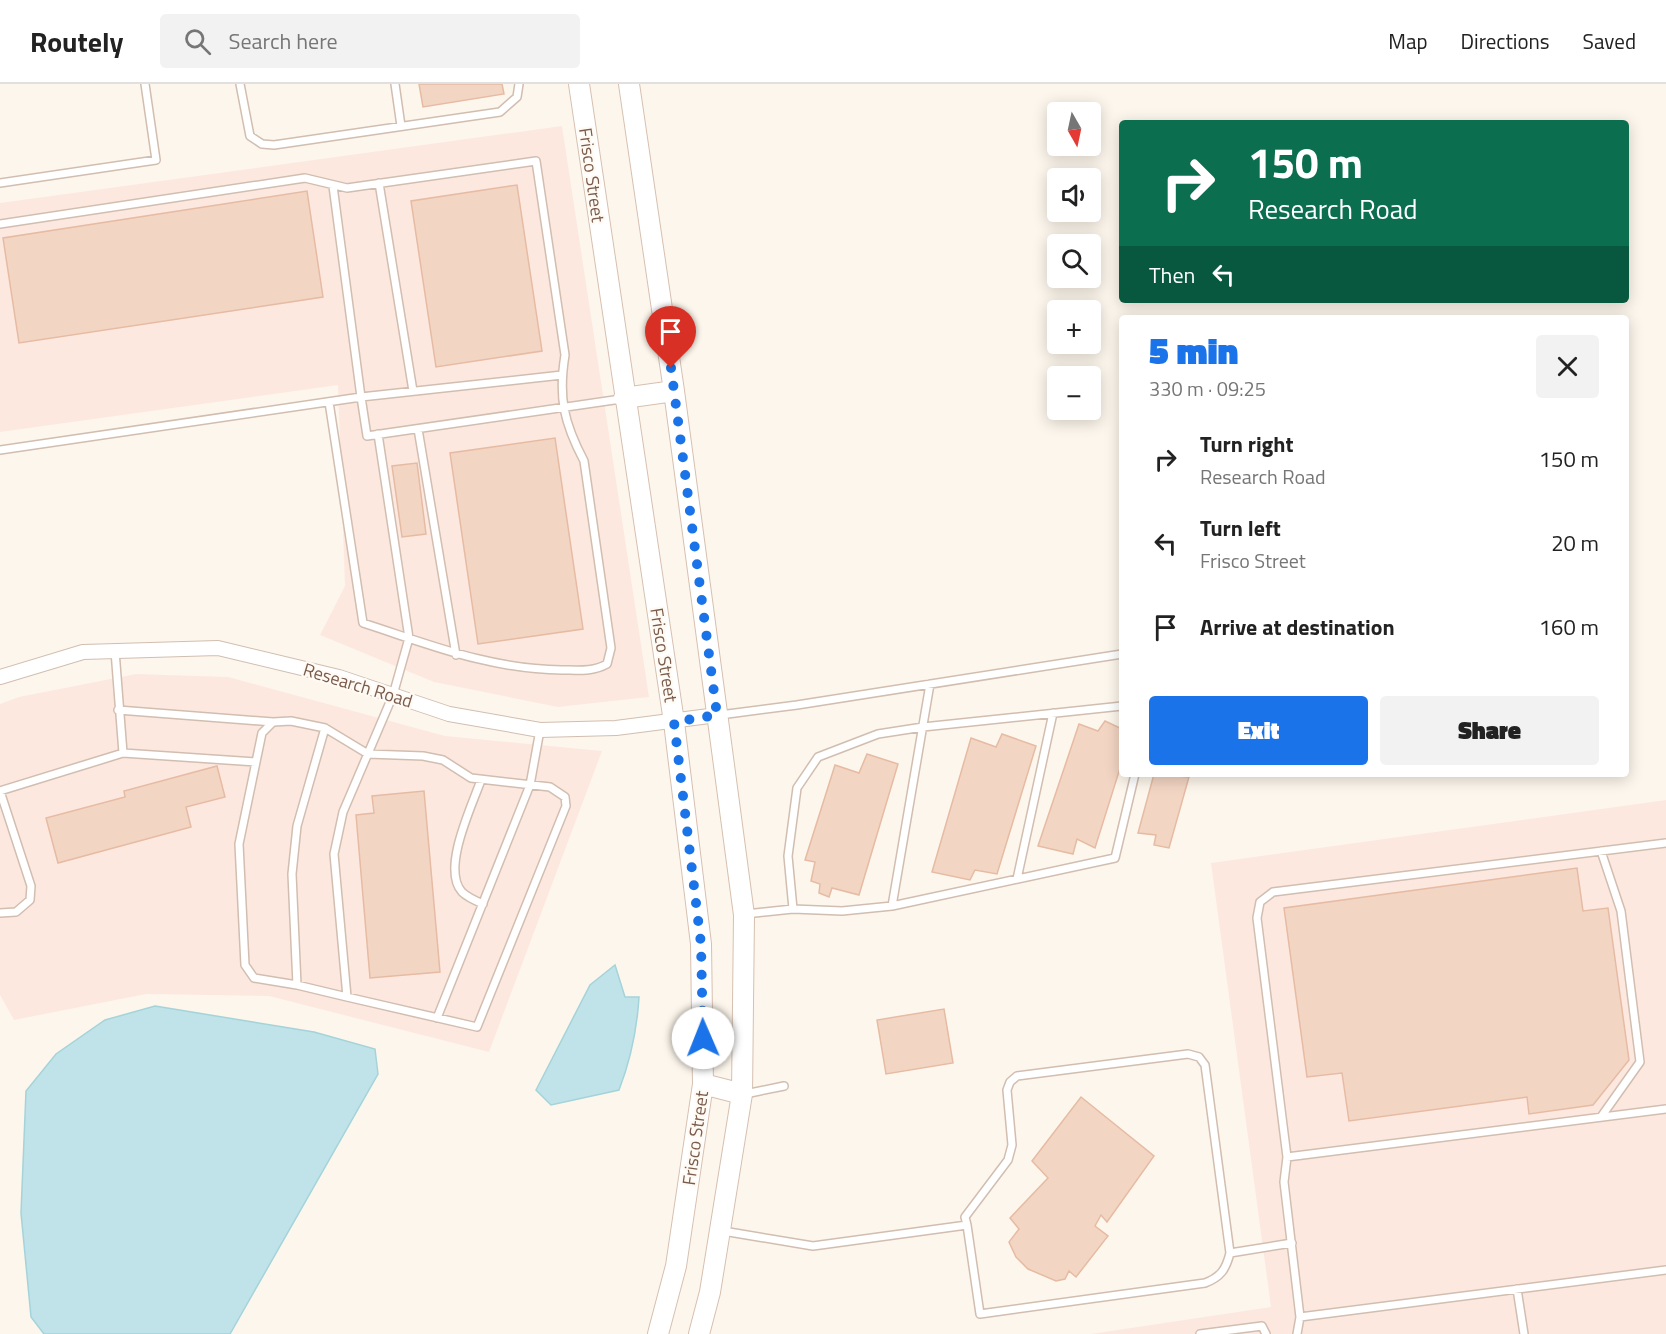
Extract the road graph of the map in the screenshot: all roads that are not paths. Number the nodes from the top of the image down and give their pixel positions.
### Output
1 (145, 84) edge
2 (240, 84) edge
3 (395, 84) edge
4 (519, 84) edge
5 (579, 84) edge
6 (629, 84) edge
7 (401, 126) junction
8 (0, 183) edge
9 (379, 183) junction
10 (333, 186) junction
11 (0, 224) edge
12 (562, 375) junction
13 (412, 391) junction
14 (674, 392) junction
15 (361, 397) junction
16 (624, 398) junction
17 (329, 402) junction
18 (563, 407) junction
19 (418, 429) junction
20 (378, 434) junction
21 (0, 450) edge
22 (409, 638) junction
23 (115, 651) junction
24 (1119, 654) edge
25 (456, 655) junction
26 (0, 677) edge
27 (930, 684) junction
28 (393, 695) junction
29 (1119, 706) edge
30 (118, 710) junction
31 (1053, 713) junction
32 (717, 715) junction
33 (273, 722) junction
34 (674, 722) junction
35 (922, 727) junction
36 (325, 728) junction
37 (540, 730) junction
38 (123, 753) junction
39 (368, 754) junction
40 (256, 762) junction
41 (1134, 777) edge
42 (481, 780) junction
43 (530, 785) junction
44 (0, 791) edge
45 (1666, 843) edge
46 (1601, 851) junction
47 (1017, 879) junction
48 (483, 904) junction
49 (892, 906) junction
50 (793, 909) junction
51 (0, 913) edge
52 (744, 915) junction
53 (297, 985) junction
54 (347, 997) junction
55 (437, 1018) junction
56 (704, 1084) junction
57 (784, 1086) dead end
58 (742, 1094) junction
59 (1666, 1109) edge
60 (1601, 1117) junction
61 (1287, 1157) junction
62 (967, 1225) junction
63 (720, 1231) junction
64 (1292, 1243) junction
65 (1230, 1253) junction
66 (1666, 1270) edge
67 (1518, 1289) junction
68 (1300, 1317) junction
69 (658, 1334) edge
70 (699, 1334) edge
71 (1200, 1334) edge
72 (1266, 1334) edge
73 (1297, 1334) edge
74 (1524, 1334) edge

1 - 8 lane
2 - 7 lane
3 - 7 lane
4 - 7 lane
5 - 16 street, Frisco Street
6 - 14 street
9 - 10 lane
9 - 12 lane
9 - 13 lane
10 - 11 lane
10 - 15 lane
12 - 13 lane
12 - 18 lane
13 - 15 lane
14 - 16 street
14 - 32 street
15 - 17 lane
15 - 20 lane
16 - 18 lane
16 - 34 street, Frisco Street
17 - 21 lane
17 - 22 lane
18 - 19 lane
18 - 25 lane
19 - 20 lane
19 - 25 lane
20 - 22 lane
22 - 25 lane
22 - 28 lane
23 - 26 street, Research Road
23 - 28 street, Research Road
23 - 30 lane
24 - 27 lane
27 - 32 lane
27 - 35 lane
28 - 37 street, Research Road
28 - 39 lane
29 - 31 lane
30 - 33 lane
30 - 38 lane
31 - 35 lane
31 - 47 lane
32 - 34 street, Research Road
32 - 52 street
33 - 36 lane
33 - 40 lane
34 - 37 street, Research Road
34 - 56 street, Frisco Street
35 - 49 lane
35 - 50 lane
36 - 39 lane
36 - 53 lane
37 - 43 lane
38 - 40 lane
38 - 44 lane
39 - 42 lane
39 - 54 lane
40 - 53 lane
41 - 47 lane
42 - 43 lane
42 - 48 lane
43 - 48 lane
43 - 55 lane
44 - 51 lane
45 - 46 lane
46 - 60 lane
46 - 61 lane
47 - 49 lane
48 - 55 lane
49 - 50 lane
50 - 52 lane
52 - 58 street
53 - 54 lane
54 - 55 lane
56 - 58 street
56 - 69 street, Frisco Street
57 - 58 lane
58 - 63 street
59 - 60 lane
60 - 61 lane
61 - 64 lane
62 - 63 lane
62 - 65 lane
62 - 65 lane
63 - 70 street
64 - 65 lane
64 - 68 lane
66 - 67 lane
67 - 68 lane
67 - 74 lane
68 - 73 lane
71 - 72 lane

